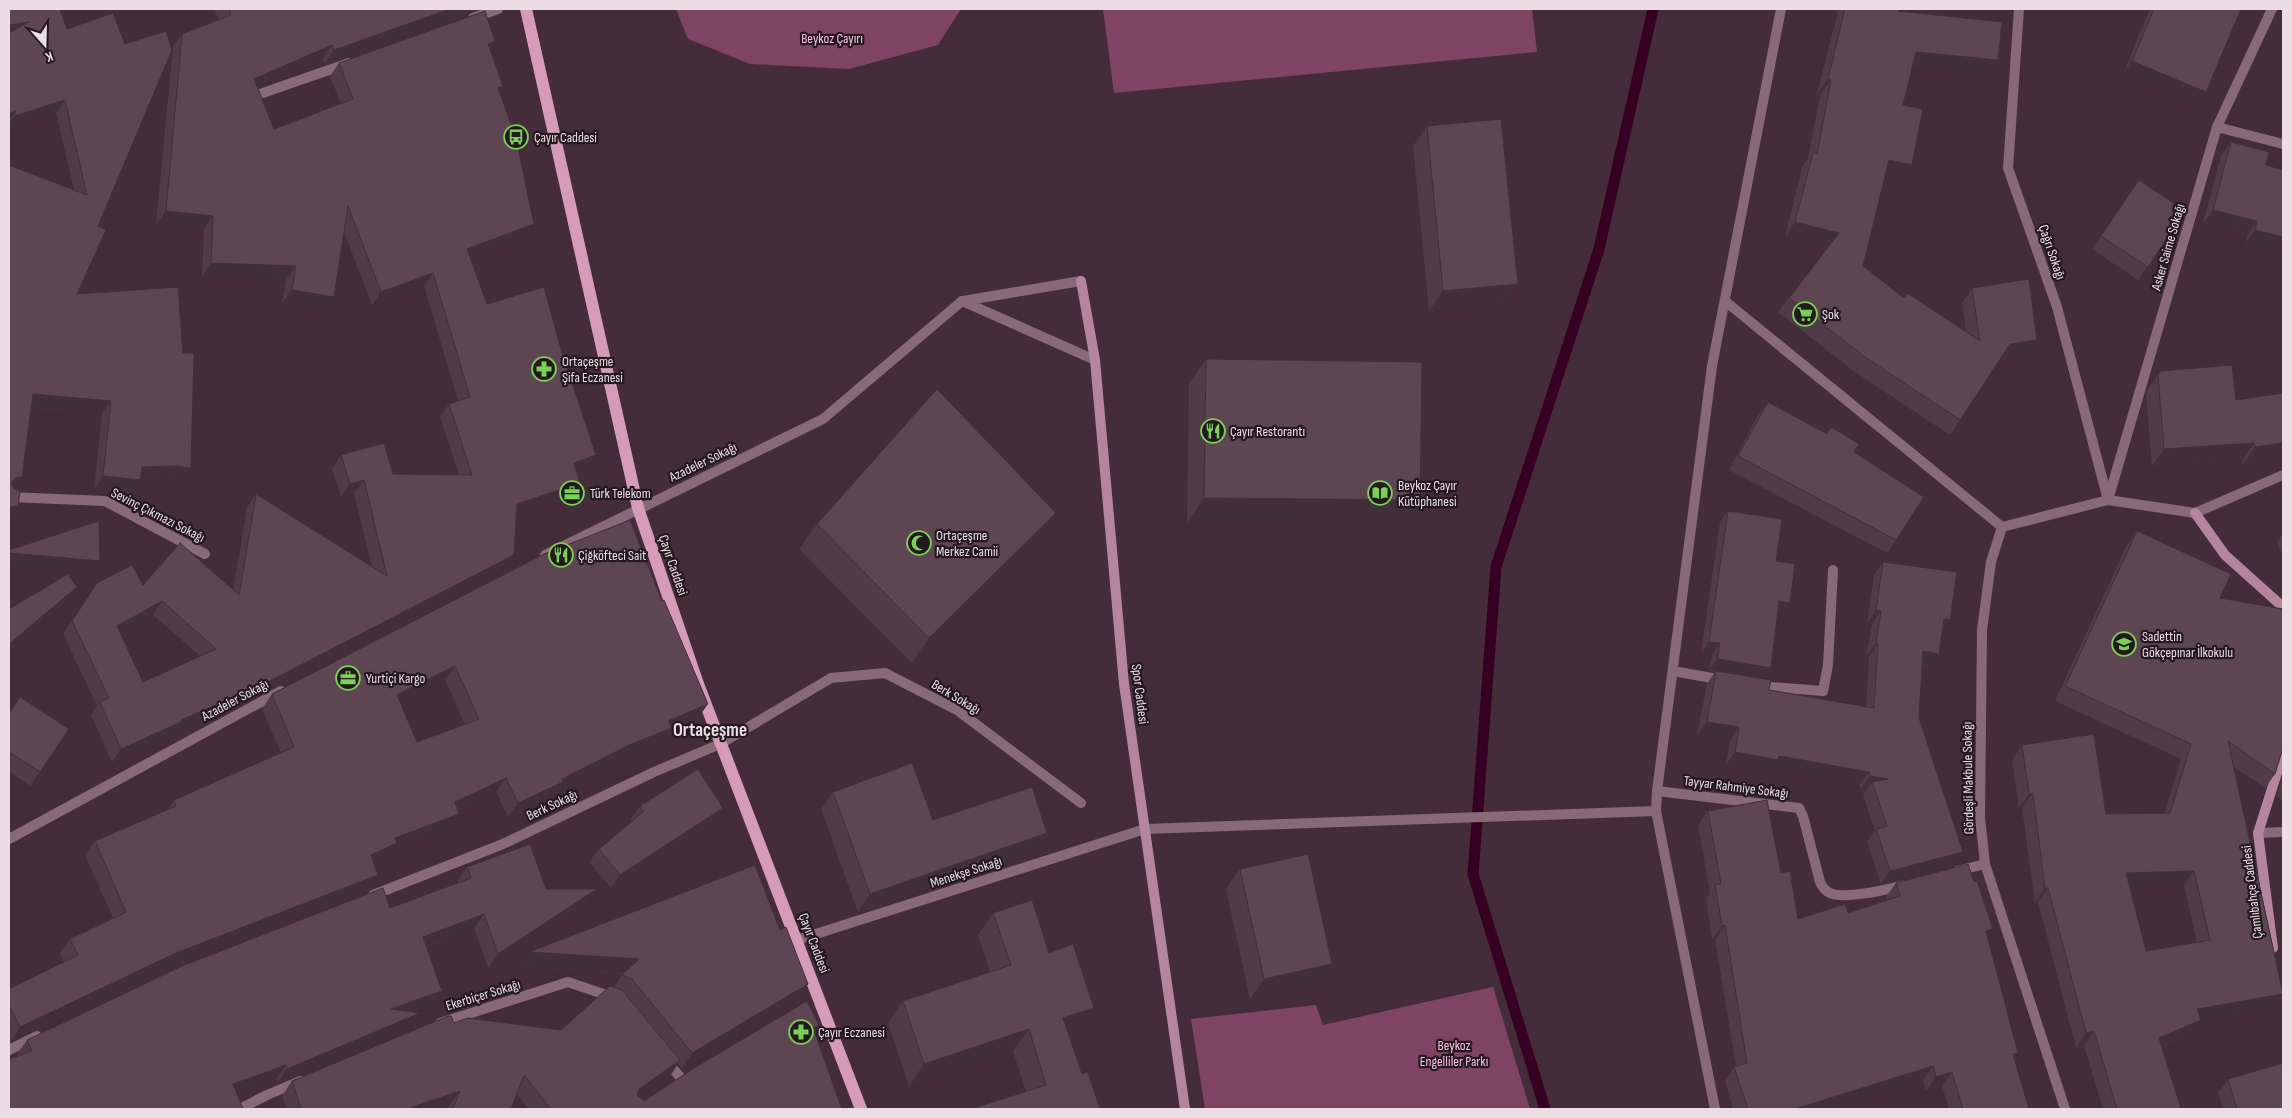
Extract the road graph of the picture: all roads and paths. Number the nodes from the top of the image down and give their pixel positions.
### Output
1 (498, 9) edge
2 (526, 9) edge
3 (1780, 9) edge
4 (2019, 9) edge
5 (2272, 9) edge
6 (461, 22) edge
7 (358, 59) edge
8 (254, 96) edge
9 (2217, 127) junction
10 (2283, 144) edge
11 (962, 301) junction
12 (1725, 301) junction
13 (1095, 360) junction
14 (2283, 475) edge
15 (9, 497) edge
16 (2108, 500) junction
17 (638, 508) junction
18 (2195, 513) junction
19 (2002, 527) junction
20 (206, 554) dead end
21 (538, 559) edge
22 (1833, 570) dead end
23 (2283, 607) edge
24 (1673, 671) junction
25 (1729, 681) edge
26 (294, 684) edge
27 (1748, 685) edge
28 (720, 744) junction
29 (2283, 754) edge
30 (1657, 791) junction
31 (1080, 803) dead end
32 (1656, 811) junction
33 (1145, 829) junction
34 (2283, 832) edge
35 (2258, 833) junction
36 (9, 838) edge
37 (1986, 864) junction
38 (1948, 874) edge
39 (1911, 883) edge
40 (359, 900) edge
41 (797, 940) junction
42 (2276, 962) edge
43 (622, 1006) edge
44 (432, 1026) edge
45 (44, 1033) edge
46 (657, 1049) edge
47 (9, 1050) edge
48 (313, 1076) edge
49 (680, 1077) edge
50 (240, 1109) edge
51 (861, 1109) edge
52 (1185, 1109) edge
53 (1715, 1109) edge
54 (2065, 1109) edge

1 - 6 street
2 - 17 main road, Çayır Caddesi
3 - 12 street
4 - 16 street, Çağrı Sokağı
5 - 9 street, Asker Saime Sokağı
7 - 8 street
9 - 10 street
9 - 16 street, Asker Saime Sokağı
11 - 13 street
11 - 13 street, Spor Caddesi
11 - 17 street, Azadeler Sokağı
12 - 19 street
12 - 24 street
13 - 33 street, Spor Caddesi
14 - 18 street
15 - 20 street, Sevinç Çıkmazı Sokağı
16 - 18 street
16 - 19 street
17 - 21 street, Azadeler Sokağı
17 - 28 main road, Çayır Caddesi
18 - 23 street
19 - 37 street, Gördeşli Makbule Sokağı
22 - 27 street
24 - 25 street
24 - 30 street
26 - 36 street, Azadeler Sokağı
28 - 31 street, Berk Sokağı
28 - 40 street, Berk Sokağı
28 - 41 main road, Çayır Caddesi
29 - 35 street, Çamlıbahçe Caddesi
30 - 32 street
30 - 39 street, Tayyar Rahmiye Sokağı
32 - 33 street, Menekşe Sokağı
32 - 53 street
33 - 41 street, Menekşe Sokağı
33 - 52 street, Spor Caddesi
34 - 35 street
35 - 42 street, Çamlıbahçe Caddesi
37 - 38 street
37 - 54 street, Gördeşli Makbule Sokağı
41 - 51 main road, Çayır Caddesi
43 - 44 street, Ekerbiçer Sokağı
45 - 47 street
46 - 49 street
48 - 50 street

